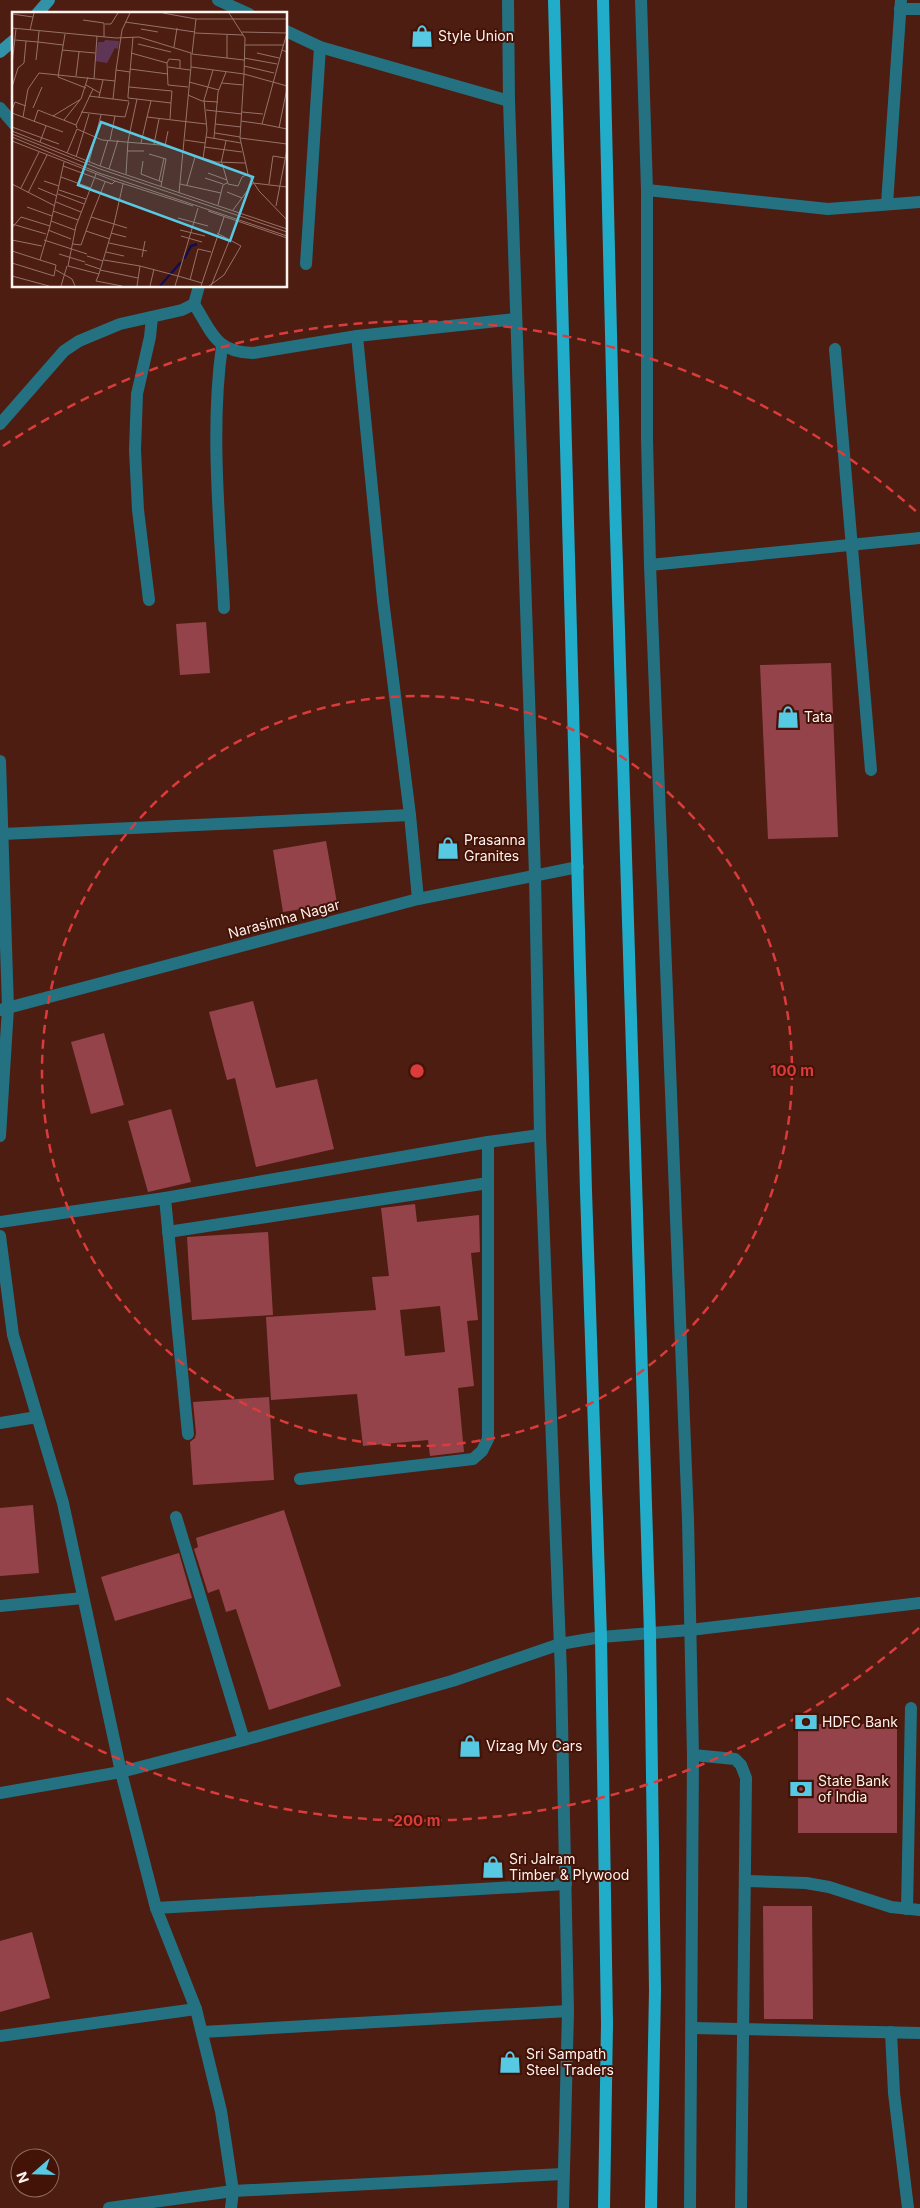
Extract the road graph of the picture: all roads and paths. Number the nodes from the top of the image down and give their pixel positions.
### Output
1 (50, 0) edge
2 (218, 0) edge
3 (508, 0) edge
4 (554, 0) edge
5 (603, 0) edge
6 (641, 0) edge
7 (900, 4) edge
8 (920, 9) edge
9 (39, 12) edge
10 (245, 12) edge
11 (288, 32) edge
12 (12, 42) edge
13 (320, 46) junction
14 (0, 52) edge
15 (509, 101) junction
16 (0, 108) edge
17 (12, 122) edge
18 (647, 190) junction
19 (920, 202) edge
20 (887, 204) junction
21 (306, 264) dead end
22 (198, 288) edge
23 (194, 304) junction
24 (152, 317) junction
25 (516, 319) junction
26 (357, 336) junction
27 (222, 346) junction
28 (835, 349) dead end
29 (0, 424) edge
30 (920, 538) edge
31 (853, 546) junction
32 (650, 564) junction
33 (149, 600) dead end
34 (224, 608) dead end
35 (0, 761) edge
36 (871, 770) dead end
37 (410, 814) junction
38 (3, 834) junction
39 (578, 867) junction
40 (535, 875) junction
41 (418, 899) junction
42 (4, 1009) edge
43 (540, 1135) junction
44 (0, 1136) edge
45 (488, 1142) junction
46 (488, 1183) junction
47 (165, 1198) junction
48 (0, 1222) edge
49 (168, 1232) junction
50 (0, 1236) edge
51 (2, 1268) edge
52 (37, 1417) junction
53 (0, 1423) edge
54 (188, 1434) dead end
55 (300, 1479) dead end
56 (176, 1517) dead end
57 (84, 1598) junction
58 (920, 1602) edge
59 (0, 1606) edge
60 (690, 1630) junction
61 (650, 1634) junction
62 (602, 1637) junction
63 (560, 1644) junction
64 (911, 1708) dead end
65 (244, 1740) junction
66 (693, 1755) junction
67 (121, 1772) junction
68 (0, 1793) edge
69 (746, 1881) junction
70 (566, 1884) junction
71 (156, 1908) junction
72 (907, 1908) junction
73 (920, 1910) edge
74 (196, 2009) junction
75 (568, 2011) junction
76 (692, 2028) junction
77 (744, 2029) junction
78 (202, 2032) junction
79 (891, 2032) junction
80 (920, 2033) edge
81 (0, 2036) edge
82 (563, 2174) junction
83 (232, 2191) junction
84 (109, 2208) edge
85 (231, 2208) edge
86 (563, 2208) edge
87 (604, 2208) edge
88 (651, 2208) edge
89 (690, 2208) edge
90 (741, 2208) edge
91 (908, 2208) edge

1 - 9 main road
2 - 10 street
3 - 15 street
4 - 39 main road
5 - 61 main road
6 - 18 street
7 - 8 street
7 - 20 street
11 - 13 street
12 - 14 main road
13 - 15 street
13 - 21 street
15 - 25 street
16 - 17 street
18 - 20 street
18 - 32 street
19 - 20 street
22 - 23 street
23 - 24 street
23 - 27 street
24 - 29 street
24 - 33 street
25 - 26 street
25 - 40 street
26 - 27 street
26 - 37 street
27 - 34 street
28 - 31 street
30 - 31 street
31 - 32 street
31 - 36 street
32 - 60 street
35 - 38 street
37 - 38 street
37 - 41 street
38 - 42 street
39 - 40 street, Narasimha Nagar
39 - 62 main road
40 - 41 street, Narasimha Nagar
40 - 43 street
41 - 42 street, Narasimha Nagar
42 - 44 street
43 - 45 street
43 - 63 street
45 - 46 street
45 - 47 street
46 - 49 street
46 - 55 street
47 - 48 street
47 - 49 street
49 - 54 street
50 - 51 street
51 - 52 street
52 - 53 street
52 - 57 street
56 - 65 street
57 - 59 street
57 - 67 street
58 - 60 street
60 - 61 street
60 - 66 street
61 - 62 street
61 - 88 main road
62 - 63 street
62 - 87 main road
63 - 65 street
63 - 70 street
64 - 72 street
65 - 67 street
66 - 69 street
66 - 76 street
67 - 68 street
67 - 71 street
69 - 72 street
69 - 77 street
70 - 71 street
70 - 75 street
71 - 74 street
72 - 73 street
74 - 78 street
74 - 81 street
75 - 78 street
75 - 82 street
76 - 77 street
76 - 89 street
77 - 79 street
77 - 90 street
78 - 83 street
79 - 80 street
79 - 91 street
82 - 83 street
82 - 86 street
83 - 84 street
83 - 85 street

